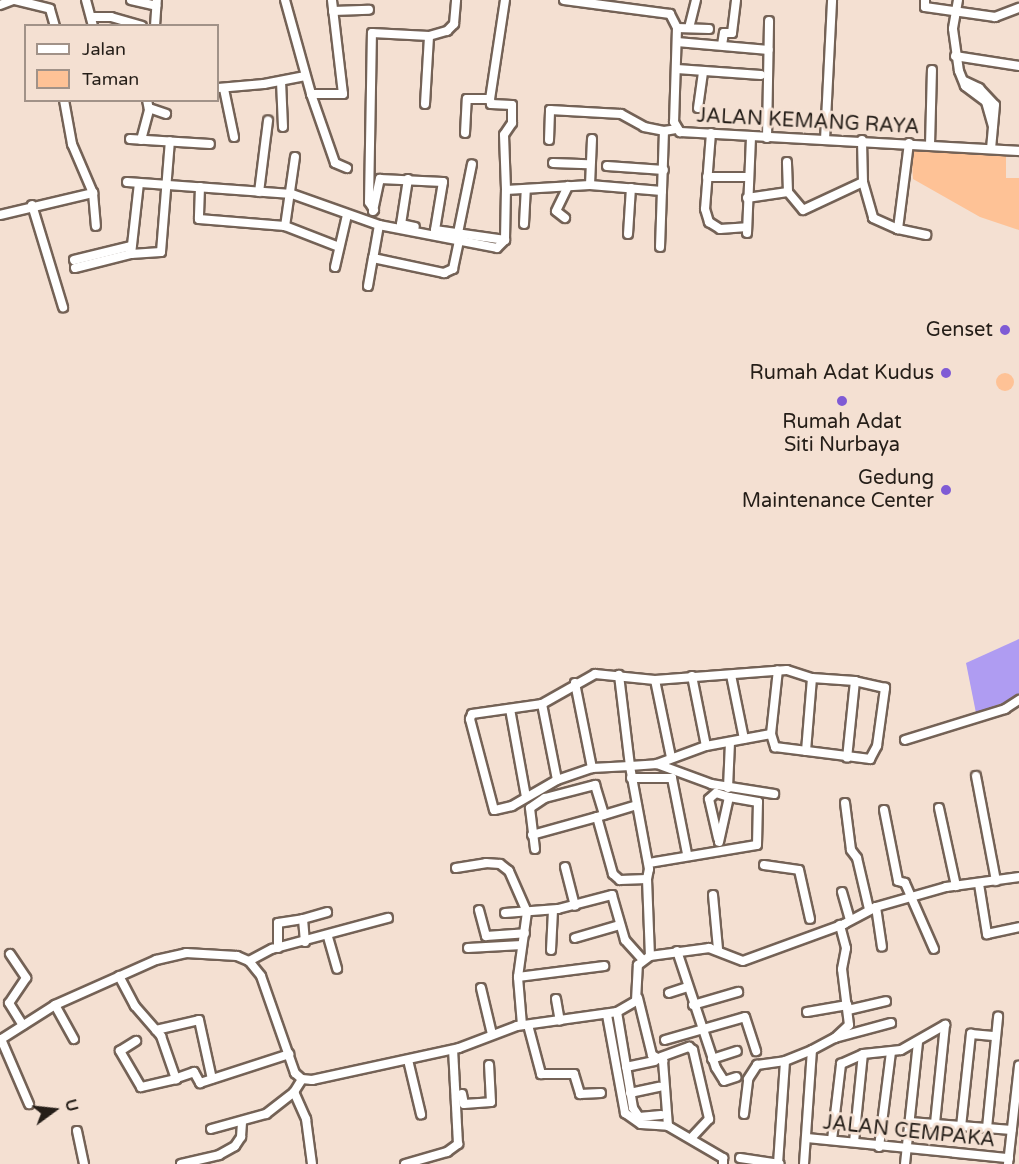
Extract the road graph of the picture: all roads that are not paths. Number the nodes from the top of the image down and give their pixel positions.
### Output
1 (14, 0) edge
2 (86, 0) edge
3 (130, 0) edge
4 (285, 0) edge
5 (332, 0) edge
6 (456, 0) edge
7 (505, 0) edge
8 (564, 0) edge
9 (696, 0) edge
10 (736, 0) edge
11 (832, 0) edge
12 (925, 0) edge
13 (958, 0) edge
14 (599, 2) edge
15 (156, 3) edge
16 (0, 4) edge
17 (643, 5) edge
18 (1019, 8) edge
19 (369, 10) dead end
20 (333, 11) junction
21 (954, 12) junction
22 (769, 21) dead end
23 (92, 22) edge
24 (54, 24) edge
25 (135, 24) edge
26 (156, 24) edge
27 (677, 28) junction
28 (689, 28) junction
29 (709, 29) dead end
30 (429, 36) junction
31 (677, 42) junction
32 (722, 45) junction
33 (769, 50) junction
34 (955, 56) junction
35 (1019, 66) edge
36 (677, 69) junction
37 (932, 70) dead end
38 (703, 71) junction
39 (761, 75) dead end
40 (305, 76) junction
41 (281, 81) junction
42 (221, 88) edge
43 (310, 94) junction
44 (490, 99) junction
45 (64, 102) edge
46 (148, 104) edge
47 (425, 104) dead end
48 (698, 108) dead end
49 (166, 114) dead end
50 (268, 121) dead end
51 (283, 127) dead end
52 (676, 129) junction
53 (664, 131) junction
54 (465, 133) dead end
55 (711, 134) junction
56 (234, 136) dead end
57 (751, 136) junction
58 (767, 138) junction
59 (130, 139) dead end
60 (592, 139) dead end
61 (141, 140) junction
62 (549, 140) dead end
63 (825, 140) junction
64 (862, 140) junction
65 (170, 141) junction
66 (909, 143) junction
67 (210, 144) dead end
68 (930, 145) junction
69 (991, 148) junction
70 (1019, 151) edge
71 (295, 157) dead end
72 (787, 162) dead end
73 (553, 163) dead end
74 (472, 164) dead end
75 (588, 164) junction
76 (607, 166) dead end
77 (347, 168) dead end
78 (664, 170) junction
79 (707, 177) junction
80 (747, 177) junction
81 (408, 179) junction
82 (127, 182) dead end
83 (863, 182) junction
84 (139, 183) junction
85 (169, 184) junction
86 (590, 185) junction
87 (568, 186) junction
88 (200, 187) junction
89 (631, 188) junction
90 (526, 189) junction
91 (506, 190) junction
92 (662, 191) junction
93 (259, 192) junction
94 (788, 192) junction
95 (93, 193) junction
96 (292, 194) junction
97 (747, 198) junction
98 (32, 205) junction
99 (374, 210) junction
100 (0, 215) edge
101 (347, 215) junction
102 (565, 218) dead end
103 (375, 224) junction
104 (525, 224) dead end
105 (96, 226) dead end
106 (285, 226) junction
107 (898, 229) junction
108 (435, 230) junction
109 (628, 234) dead end
110 (926, 235) dead end
111 (458, 237) junction
112 (660, 247) dead end
113 (339, 248) junction
114 (131, 250) junction
115 (373, 258) junction
116 (75, 264) dead end
117 (335, 267) dead end
118 (368, 286) dead end
119 (63, 308) dead end
120 (778, 670) junction
121 (619, 675) junction
122 (731, 675) junction
123 (692, 676) junction
124 (812, 678) junction
125 (655, 680) junction
126 (855, 681) junction
127 (575, 683) junction
128 (1019, 700) edge
129 (542, 704) junction
130 (510, 709) junction
131 (771, 734) junction
132 (744, 739) junction
133 (905, 740) dead end
134 (730, 742) junction
135 (706, 746) junction
136 (806, 751) junction
137 (671, 757) junction
138 (848, 758) junction
139 (657, 764) junction
140 (630, 766) junction
141 (592, 768) junction
142 (976, 776) dead end
143 (631, 778) junction
144 (557, 780) junction
145 (728, 792) junction
146 (774, 794) dead end
147 (526, 797) junction
148 (845, 803) dead end
149 (637, 805) junction
150 (939, 808) dead end
151 (884, 810) dead end
152 (601, 816) junction
153 (532, 835) junction
154 (720, 846) junction
155 (535, 849) dead end
156 (687, 854) junction
157 (650, 863) junction
158 (764, 865) dead end
159 (565, 867) dead end
160 (456, 868) dead end
161 (1019, 877) edge
162 (647, 879) junction
163 (996, 882) junction
164 (978, 884) junction
165 (956, 886) junction
166 (842, 892) dead end
167 (713, 895) dead end
168 (912, 897) junction
169 (575, 906) junction
170 (873, 908) junction
171 (479, 910) dead end
172 (553, 910) junction
173 (327, 912) dead end
174 (527, 912) junction
175 (505, 913) dead end
176 (388, 918) dead end
177 (303, 919) junction
178 (810, 919) dead end
179 (850, 920) junction
180 (620, 925) junction
181 (840, 925) junction
182 (1019, 927) edge
183 (525, 933) junction
184 (328, 937) junction
185 (575, 938) dead end
186 (305, 942) junction
187 (522, 945) junction
188 (882, 947) dead end
189 (278, 948) junction
190 (468, 948) dead end
191 (718, 949) junction
192 (934, 949) dead end
193 (551, 950) dead end
194 (677, 951) junction
195 (10, 954) dead end
196 (646, 958) junction
197 (249, 961) junction
198 (604, 966) dead end
199 (337, 969) dead end
200 (119, 976) junction
201 (518, 977) junction
202 (687, 987) junction
203 (481, 988) dead end
204 (738, 992) dead end
205 (669, 993) dead end
206 (638, 998) junction
207 (556, 999) dead end
208 (886, 1001) dead end
209 (55, 1005) junction
210 (693, 1005) junction
211 (847, 1008) junction
212 (807, 1012) dead end
213 (612, 1014) junction
214 (998, 1017) dead end
215 (560, 1021) junction
216 (891, 1023) dead end
217 (23, 1025) junction
218 (525, 1025) junction
219 (701, 1029) junction
220 (156, 1030) junction
221 (492, 1034) junction
222 (836, 1036) junction
223 (996, 1036) junction
224 (74, 1039) dead end
225 (1, 1040) edge
226 (665, 1040) dead end
227 (136, 1041) dead end
228 (918, 1043) junction
229 (456, 1049) junction
230 (812, 1050) junction
231 (737, 1051) dead end
232 (756, 1051) dead end
233 (891, 1052) junction
234 (289, 1054) junction
235 (863, 1054) junction
236 (658, 1059) junction
237 (712, 1059) junction
238 (408, 1060) junction
239 (785, 1060) junction
240 (489, 1065) dead end
241 (1019, 1066) edge
242 (626, 1067) junction
243 (1019, 1071) edge
244 (736, 1077) dead end
245 (177, 1078) junction
246 (212, 1079) junction
247 (302, 1079) junction
248 (659, 1087) dead end
249 (294, 1092) junction
250 (601, 1093) dead end
251 (630, 1093) junction
252 (1018, 1094) edge
253 (28, 1104) dead end
254 (421, 1114) dead end
255 (744, 1114) dead end
256 (662, 1115) dead end
257 (1016, 1120) edge
258 (910, 1122) junction
259 (242, 1123) junction
260 (935, 1123) junction
261 (668, 1126) junction
262 (961, 1127) junction
263 (987, 1128) junction
264 (211, 1130) dead end
265 (1012, 1130) junction
266 (77, 1131) dead end
267 (690, 1138) junction
268 (807, 1138) junction
269 (832, 1140) junction
270 (854, 1142) junction
271 (879, 1147) junction
272 (906, 1149) junction
273 (219, 1155) junction
274 (740, 1158) dead end
275 (1009, 1161) edge
276 (84, 1164) edge
277 (181, 1164) edge
278 (224, 1164) edge
279 (312, 1164) edge
280 (405, 1164) edge
281 (723, 1164) edge
282 (779, 1164) edge
283 (804, 1164) edge
284 (905, 1164) edge

1 - 16 street
1 - 24 street
2 - 23 street
3 - 15 street
4 - 40 street
5 - 20 street
6 - 30 street
7 - 44 street
8 - 14 street
9 - 28 street
10 - 32 street
11 - 63 street
12 - 21 street
13 - 21 street
14 - 17 street
15 - 26 street
17 - 27 street
18 - 21 street
19 - 20 street
20 - 43 street
21 - 34 street
22 - 33 street
23 - 25 street
27 - 28 street
27 - 31 street, JALAN KEMANG RAYA
28 - 29 street
30 - 47 street
30 - 99 street
31 - 32 street
31 - 36 street, JALAN KEMANG RAYA
32 - 33 street
33 - 58 street
34 - 35 street
34 - 69 street
36 - 38 street
36 - 52 street, JALAN KEMANG RAYA
37 - 68 street
38 - 39 street
38 - 48 street
40 - 41 street
40 - 43 street
41 - 42 street
41 - 51 street
42 - 56 street
43 - 77 street
44 - 54 street
44 - 91 street
45 - 95 street
46 - 49 street
46 - 61 street
50 - 93 street
52 - 53 street
52 - 55 street, JALAN KEMANG RAYA
53 - 62 street
53 - 78 street
55 - 57 street, JALAN KEMANG RAYA
55 - 79 street
57 - 58 street, JALAN KEMANG RAYA
57 - 80 street
58 - 63 street, JALAN KEMANG RAYA
59 - 61 street
60 - 75 street
61 - 65 street
63 - 64 street, JALAN KEMANG RAYA
64 - 66 street, JALAN KEMANG RAYA
64 - 83 street
65 - 67 street
65 - 85 street
66 - 68 street, JALAN KEMANG RAYA
66 - 107 street
68 - 69 street, JALAN KEMANG RAYA
69 - 70 street, JALAN KEMANG RAYA
71 - 96 street
72 - 94 street
73 - 75 street
74 - 111 street
75 - 86 street
76 - 78 street
78 - 92 street
79 - 80 street
79 - 97 street
80 - 97 street
81 - 99 street
81 - 108 street
81 - 108 street
82 - 84 street
83 - 94 street
83 - 107 street
84 - 85 street
84 - 114 street
85 - 88 street
85 - 114 street
86 - 87 street
86 - 89 street
87 - 90 street
87 - 102 street
88 - 93 street
88 - 106 street
89 - 92 street
89 - 109 street
90 - 91 street
90 - 104 street
91 - 111 street
92 - 112 street
93 - 96 street
94 - 97 street
95 - 98 street
95 - 105 street
96 - 101 street
96 - 106 street
98 - 100 street
98 - 119 street
99 - 103 street
101 - 103 street
101 - 113 street
103 - 111 street
103 - 115 street
106 - 113 street
107 - 110 street
108 - 111 street
111 - 115 street
113 - 117 street
114 - 116 street
115 - 118 street
120 - 122 street
120 - 124 street
120 - 131 street
121 - 125 street
121 - 127 street
121 - 140 street
122 - 123 street
122 - 132 street
123 - 125 street
123 - 135 street
124 - 126 street
124 - 136 street
125 - 137 street
126 - 138 street
126 - 138 street
127 - 129 street
127 - 141 street
128 - 133 street
129 - 130 street
129 - 144 street
130 - 147 street
130 - 147 street
131 - 132 street
131 - 136 street
132 - 134 street
134 - 135 street
134 - 145 street
135 - 137 street
136 - 138 street
137 - 139 street
139 - 140 street
139 - 145 street
140 - 141 street
140 - 143 street
141 - 144 street
142 - 163 street
143 - 149 street
143 - 156 street
144 - 147 street
145 - 146 street
145 - 154 street
145 - 154 street
145 - 154 street
148 - 170 street
149 - 152 street
149 - 157 street
150 - 165 street
151 - 168 street
152 - 153 street
152 - 153 street
152 - 162 street
153 - 155 street
154 - 156 street
156 - 157 street
157 - 162 street
158 - 178 street
159 - 169 street
160 - 174 street
161 - 163 street
162 - 196 street
163 - 164 street
164 - 165 street
164 - 182 street
165 - 168 street
166 - 179 street
167 - 191 street
168 - 170 street
168 - 192 street
169 - 172 street
169 - 180 street
170 - 179 street
170 - 188 street
171 - 183 street
172 - 174 street
172 - 193 street
173 - 177 street
174 - 175 street
174 - 183 street
176 - 184 street
177 - 186 street
177 - 189 street
179 - 181 street
180 - 185 street
180 - 196 street
181 - 191 street
181 - 211 street
183 - 187 street
184 - 186 street
184 - 199 street
186 - 189 street
187 - 190 street
187 - 201 street
189 - 197 street
191 - 194 street
194 - 196 street
194 - 202 street
195 - 217 street
196 - 206 street
197 - 200 street
197 - 234 street
198 - 201 street
200 - 209 street
200 - 220 street
201 - 218 street
202 - 205 street
202 - 210 street
203 - 221 street
204 - 210 street
206 - 213 street
206 - 236 street
207 - 215 street
208 - 211 street
209 - 217 street
209 - 224 street
210 - 219 street
211 - 212 street
211 - 222 street
213 - 215 street
213 - 242 street
213 - 261 street
214 - 223 street
215 - 218 street
216 - 222 street
217 - 225 street
218 - 221 street
218 - 250 street
219 - 226 street
219 - 232 street
219 - 237 street
220 - 245 street
220 - 246 street
221 - 229 street
222 - 230 street
223 - 262 street
223 - 263 street
225 - 253 street
227 - 245 street
228 - 233 street
228 - 258 street
228 - 260 street
229 - 238 street
229 - 240 street
229 - 280 street
230 - 239 street
230 - 268 street
231 - 237 street
233 - 235 street
233 - 271 street
234 - 246 street
234 - 247 street
235 - 269 street
235 - 270 street
236 - 242 street
236 - 261 street
236 - 267 street
237 - 244 street
238 - 247 street
238 - 254 street
239 - 255 street
239 - 282 street
241 - 243 street
242 - 251 street
243 - 252 street
245 - 246 street
247 - 249 street
248 - 251 street
249 - 259 street
249 - 279 street
251 - 256 street
252 - 257 street
257 - 265 street
258 - 260 street
258 - 272 street
259 - 264 street
259 - 273 street
260 - 262 street
261 - 267 street
262 - 263 street
263 - 265 street
265 - 275 street
266 - 276 street
267 - 281 street
268 - 269 street, JALAN CEMPAKA
268 - 283 street
269 - 270 street, JALAN CEMPAKA
270 - 271 street, JALAN CEMPAKA
271 - 272 street, JALAN CEMPAKA
272 - 275 street, JALAN CEMPAKA
272 - 284 street
273 - 277 street
273 - 278 street
274 - 282 street

